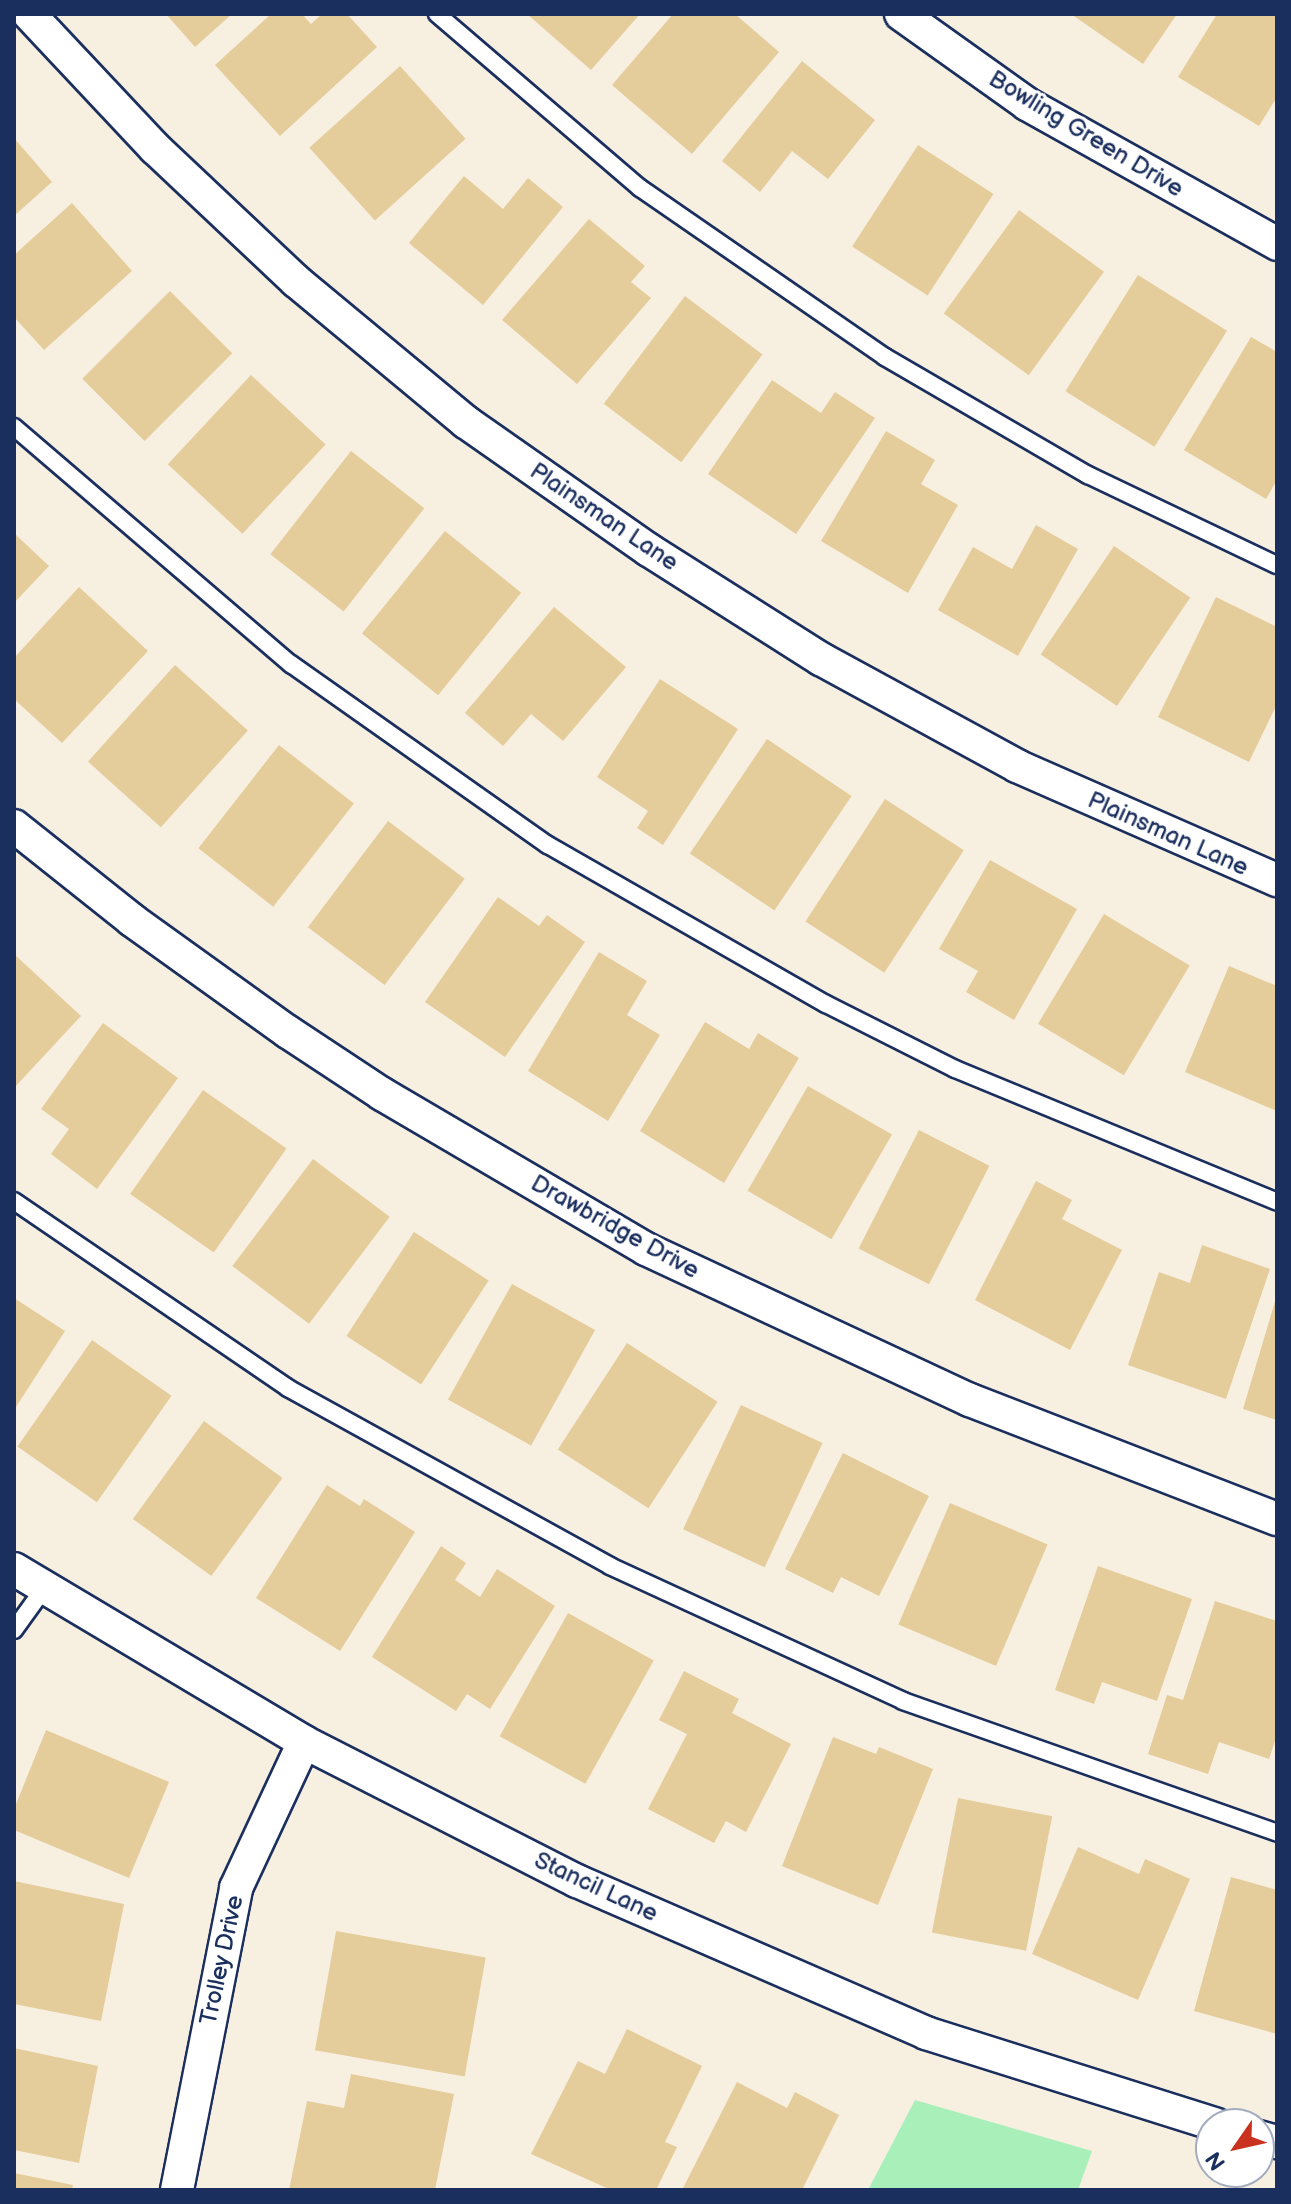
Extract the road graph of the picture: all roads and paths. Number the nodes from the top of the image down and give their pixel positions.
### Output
1 (29, 14) edge
2 (437, 14) edge
3 (901, 14) edge
4 (1277, 244) edge
5 (14, 427) edge
6 (1277, 565) edge
7 (14, 826) edge
8 (1277, 880) edge
9 (14, 1201) edge
10 (1277, 1202) edge
11 (1277, 1519) edge
12 (14, 1569) edge
13 (45, 1587) junction
14 (14, 1630) edge
15 (304, 1742) junction
16 (1277, 1833) edge
17 (1195, 2118) edge
18 (177, 2190) edge

1 - 8 street, Plainsman Lane
2 - 6 lane
3 - 4 street, Bowling Green Drive
5 - 10 lane
7 - 11 street, Drawbridge Drive
9 - 16 lane
12 - 13 street, Stancil Lane
13 - 14 lane
13 - 15 street, Stancil Lane
15 - 17 street, Stancil Lane
15 - 18 street, Trolley Drive

